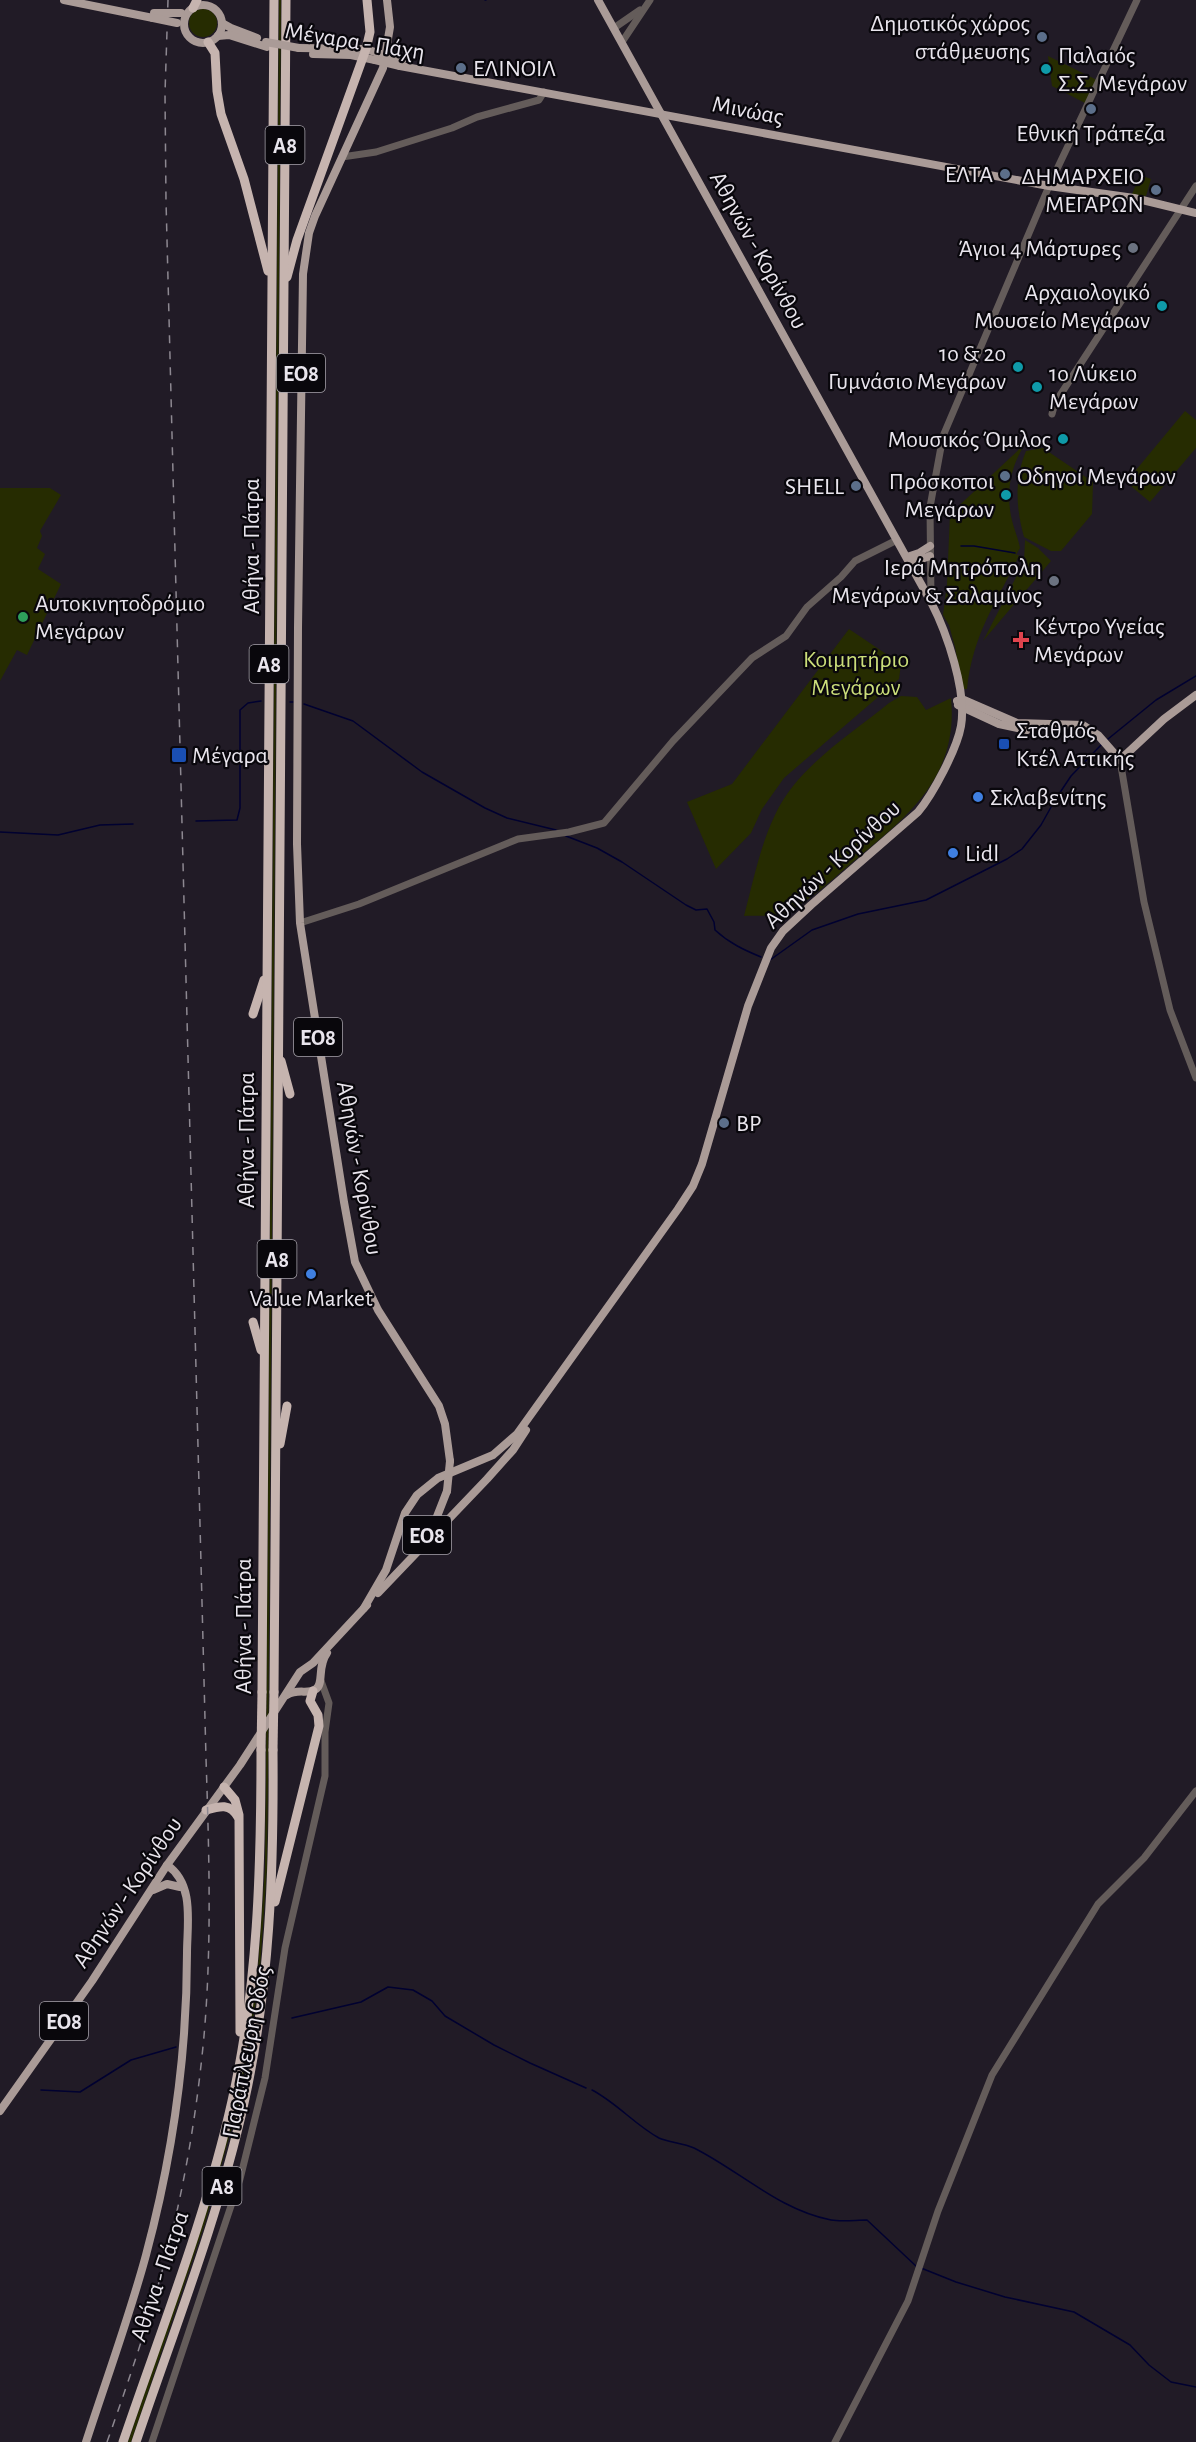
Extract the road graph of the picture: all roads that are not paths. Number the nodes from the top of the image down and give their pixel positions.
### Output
1 (64, 0) edge
2 (274, 0) edge
3 (286, 0) edge
4 (367, 0) edge
5 (387, 0) edge
6 (598, 0) edge
7 (1137, 0) edge
8 (648, 2) edge
9 (191, 8) edge
10 (154, 16) junction
11 (222, 23) junction
12 (181, 25) junction
13 (614, 28) junction
14 (218, 36) junction
15 (369, 38) junction
16 (208, 42) junction
17 (622, 42) junction
18 (266, 44) junction
19 (365, 53) junction
20 (376, 56) junction
21 (440, 74) joint
22 (544, 92) junction
23 (652, 95) junction
24 (644, 110) junction
25 (660, 113) junction
26 (342, 157) junction
27 (1049, 186) junction
28 (1196, 186) edge
29 (1181, 210) junction
30 (1196, 213) edge
31 (272, 284) junction
32 (284, 289) junction
33 (1052, 414) dead end
34 (897, 540) junction
35 (930, 546) junction
36 (930, 556) junction
37 (908, 560) junction
38 (931, 602) junction
39 (1196, 695) edge
40 (958, 703) junction
41 (981, 716) junction
42 (1059, 725) junction
43 (959, 735) junction
44 (951, 751) junction
45 (1120, 760) junction
46 (300, 923) junction
47 (267, 969) junction
48 (253, 1014) dead end
49 (278, 1051) junction
50 (1196, 1078) edge
51 (290, 1094) dead end
52 (253, 1322) dead end
53 (264, 1360) junction
54 (287, 1406) dead end
55 (531, 1418) junction
56 (275, 1467) junction
57 (396, 1573) junction
58 (364, 1608) junction
59 (341, 1633) junction
60 (307, 1668) junction
61 (298, 1678) junction
62 (321, 1678) junction
63 (311, 1690) junction
64 (286, 1695) junction
65 (327, 1696) junction
66 (224, 1787) junction
67 (1196, 1791) edge
68 (206, 1810) junction
69 (240, 1819) junction
70 (165, 1868) junction
71 (183, 1891) junction
72 (147, 1894) junction
73 (269, 1924) junction
74 (240, 2059) junction
75 (0, 2111) edge
76 (86, 2442) edge
77 (123, 2442) edge
78 (136, 2442) edge
79 (152, 2442) edge
80 (835, 2442) edge

1 - 10 main road
2 - 31 highway, Αθήνα - Πάτρα / Α8
3 - 32 highway, Αθήνα - Πάτρα / Α8
4 - 15 highway
5 - 26 main road, Αθηνών - Κορίνθου / ΕΟ8
6 - 13 main road, Αθηνών - Κορίνθου
7 - 27 street
8 - 13 street
8 - 17 street
9 - 10 main road, bridge
9 - 11 main road
9 - 12 main road
10 - 12 main road, bridge
11 - 14 main road
11 - 18 main road, Μέγαρα - Πάχη
12 - 16 main road
13 - 17 main road, Αθηνών - Κορίνθου
14 - 16 main road
14 - 18 main road, Μέγαρα - Πάχη
15 - 19 highway
15 - 20 highway
16 - 31 highway
17 - 23 main road, Αθηνών - Κορίνθου
18 - 19 main road, Μέγαρα - Πάχη, bridge
19 - 20 main road, Μέγαρα - Πάχη
19 - 32 highway
20 - 21 main road, Μέγαρα - Πάχη, bridge
21 - 22 main road, Μινώας
22 - 24 main road, Μινώας
22 - 26 street
23 - 24 main road
23 - 25 main road, Αθηνών - Κορίνθου
24 - 25 main road, Μινώας
25 - 27 main road, Μινώας
25 - 34 main road, Αθηνών - Κορίνθου
26 - 46 main road, Αθηνών - Κορίνθου / ΕΟ8
27 - 29 main road, Μινώας
27 - 35 street
28 - 29 street
29 - 30 main road, Μινώας
29 - 33 street
31 - 47 highway, Αθήνα - Πάτρα / Α8
32 - 49 highway, Αθήνα - Πάτρα / Α8
34 - 37 main road, Αθηνών - Κορίνθου
34 - 46 street
35 - 36 street
35 - 37 main road
36 - 37 main road
36 - 38 street
37 - 38 main road, Αθηνών - Κορίνθου
38 - 40 main road, Αθηνών - Κορίνθου
39 - 45 main road
40 - 41 main road
40 - 42 main road
40 - 43 main road, Αθηνών - Κορίνθου
40 - 44 main road, Αθηνών - Κορίνθου
41 - 42 main road
41 - 43 main road
42 - 45 main road
43 - 44 main road, Αθηνών - Κορίνθου
44 - 55 main road, Αθηνών - Κορίνθου
45 - 50 street
46 - 57 main road, Αθηνών - Κορίνθου / ΕΟ8, bridge
47 - 48 highway
47 - 53 highway, Αθήνα - Πάτρα / Α8
49 - 51 highway
49 - 56 highway, Αθήνα - Πάτρα / Α8
52 - 53 highway
53 - 74 highway, Αθήνα - Πάτρα / Α8, bridge
54 - 56 highway
55 - 57 main road, Αθηνών - Κορίνθου
55 - 58 main road, Αθηνών - Κορίνθου
56 - 73 highway, Αθήνα - Πάτρα / Α8, bridge
57 - 58 main road, Αθηνών - Κορίνθου / ΕΟ8
58 - 59 main road, Αθηνών - Κορίνθου / ΕΟ8
59 - 60 main road, Αθηνών - Κορίνθου / ΕΟ8
59 - 62 main road, Αθηνών - Κορίνθου / ΕΟ8
60 - 61 main road, Αθηνών - Κορίνθου / ΕΟ8
60 - 62 main road
61 - 63 main road
61 - 64 main road, Αθηνών - Κορίνθου / ΕΟ8
62 - 63 main road, Αθηνών - Κορίνθου / ΕΟ8
62 - 65 street, Παράπλευρη Οδός
63 - 64 main road
63 - 65 street
63 - 73 highway
64 - 66 main road, Αθηνών - Κορίνθου / ΕΟ8
65 - 79 street, Παράπλευρη Οδός
66 - 68 main road, Αθηνών - Κορίνθου / ΕΟ8
66 - 69 highway
67 - 80 street
68 - 69 highway
68 - 70 main road, Αθηνών - Κορίνθου / ΕΟ8
69 - 74 highway
70 - 71 main road
70 - 72 main road, Αθηνών - Κορίνθου / ΕΟ8
71 - 72 main road
71 - 76 main road
72 - 75 main road, Αθηνών - Κορίνθου / ΕΟ8
73 - 78 highway, Αθήνα - Πάτρα / Α8
74 - 77 highway, Αθήνα - Πάτρα / Α8

